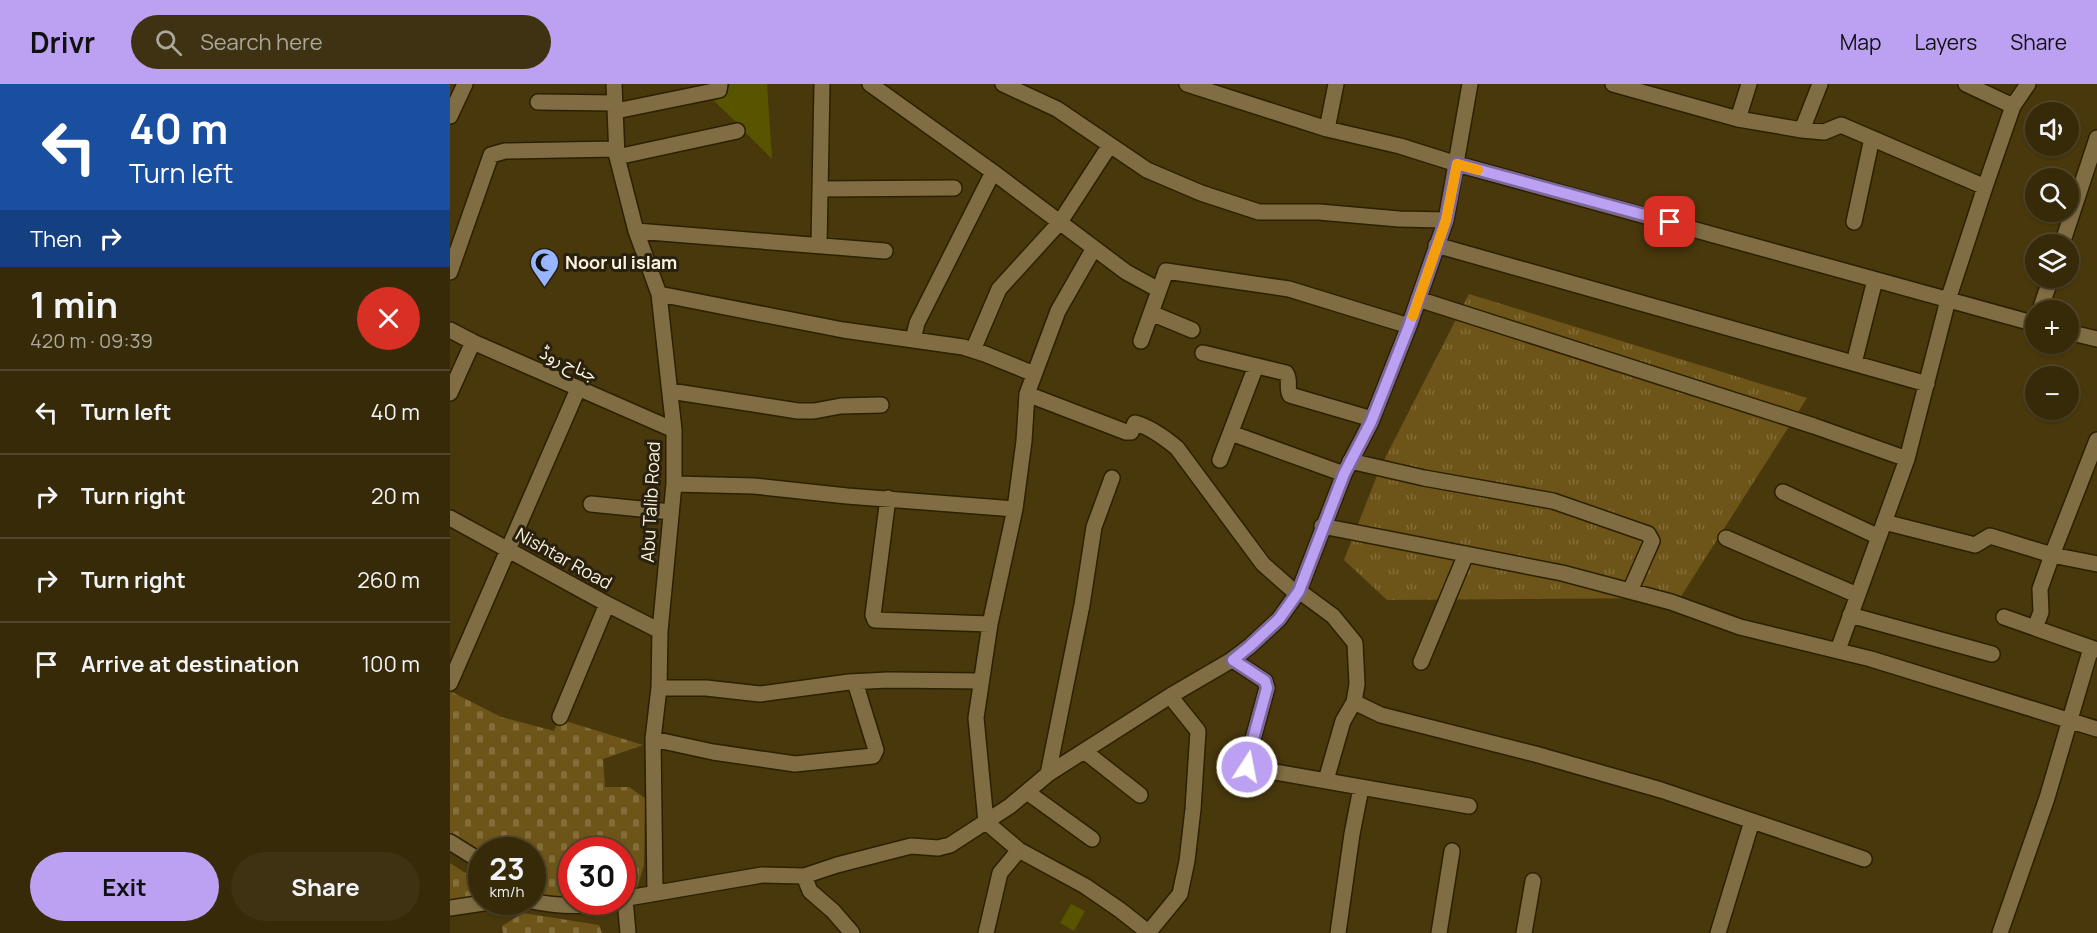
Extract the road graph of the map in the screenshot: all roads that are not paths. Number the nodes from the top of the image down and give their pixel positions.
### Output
1 (465, 84) edge
2 (614, 84) edge
3 (720, 84) edge
4 (822, 84) edge
5 (870, 84) edge
6 (1003, 84) edge
7 (1187, 84) edge
8 (1336, 84) edge
9 (1470, 84) edge
10 (1613, 84) edge
11 (1749, 84) edge
12 (1820, 84) edge
13 (1966, 84) edge
14 (2028, 84) edge
15 (538, 102) dead end
16 (2013, 106) junction
17 (615, 107) junction
18 (450, 116) edge
19 (1738, 118) junction
20 (1327, 129) junction
21 (1802, 130) junction
22 (737, 131) dead end
23 (1872, 138) junction
24 (2097, 138) edge
25 (1110, 145) junction
26 (616, 153) junction
27 (1457, 164) junction
28 (993, 172) junction
29 (1985, 187) junction
30 (954, 188) dead end
31 (820, 189) junction
32 (1446, 220) junction
33 (1060, 222) junction
34 (1854, 222) dead end
35 (636, 231) junction
36 (457, 232) edge
37 (2065, 234) edge
38 (1436, 245) junction
39 (819, 246) junction
40 (1094, 248) junction
41 (885, 251) dead end
42 (450, 272) edge
43 (1875, 280) junction
44 (1159, 290) junction
45 (659, 294) junction
46 (1419, 299) junction
47 (1948, 300) junction
48 (1151, 313) junction
49 (2025, 321) edge
50 (1409, 326) junction
51 (450, 330) edge
52 (1192, 330) dead end
53 (2079, 335) edge
54 (2097, 339) edge
55 (913, 340) junction
56 (1140, 340) dead end
57 (473, 342) junction
58 (973, 350) junction
59 (1203, 353) dead end
60 (1854, 363) junction
61 (1256, 366) junction
62 (1034, 374) junction
63 (452, 382) edge
64 (1928, 384) junction
65 (578, 389) junction
66 (670, 391) junction
67 (1027, 394) junction
68 (881, 405) dead end
69 (1372, 419) junction
70 (674, 430) junction
71 (1231, 433) junction
72 (2097, 440) edge
73 (1907, 459) junction
74 (1220, 460) dead end
75 (1347, 468) junction
76 (2090, 475) edge
77 (1112, 478) dead end
78 (674, 484) junction
79 (1783, 492) dead end
80 (888, 498) junction
81 (591, 504) dead end
82 (1015, 509) junction
83 (671, 512) junction
84 (450, 518) edge
85 (1884, 522) junction
86 (1322, 526) junction
87 (1879, 537) junction
88 (1726, 538) dead end
89 (509, 550) junction
90 (1466, 554) junction
91 (2052, 555) junction
92 (2097, 564) edge
93 (1630, 591) junction
94 (1298, 592) junction
95 (1857, 595) junction
96 (607, 604) junction
97 (1850, 615) junction
98 (2004, 617) dead end
99 (990, 624) junction
100 (2035, 628) junction
101 (660, 631) junction
102 (2094, 649) edge
103 (1838, 650) junction
104 (1992, 654) dead end
105 (455, 657) edge
106 (1233, 660) junction
107 (1421, 662) dead end
108 (981, 681) junction
109 (855, 682) junction
110 (450, 683) edge
111 (659, 688) junction
112 (1170, 696) junction
113 (1354, 702) junction
114 (560, 717) dead end
115 (2070, 720) junction
116 (2097, 729) edge
117 (653, 739) junction
118 (1084, 750) junction
119 (1048, 774) junction
120 (1326, 780) junction
121 (1361, 788) junction
122 (1027, 792) junction
123 (1140, 795) dead end
124 (1469, 806) dead end
125 (1752, 821) junction
126 (986, 822) junction
127 (1092, 839) dead end
128 (450, 842) edge
129 (1019, 850) junction
130 (1452, 851) dead end
131 (468, 853) edge
132 (1864, 859) dead end
133 (804, 876) junction
134 (1533, 881) dead end
135 (655, 892) junction
136 (636, 896) edge
137 (468, 905) edge
138 (450, 908) edge
139 (624, 915) edge
140 (628, 933) edge
141 (852, 933) edge
142 (986, 933) edge
143 (1148, 933) edge
144 (1338, 933) edge
145 (1439, 933) edge
146 (1524, 933) edge
147 (1718, 933) edge
148 (2000, 933) edge

1 - 18 street
2 - 17 street, Abu Talib Road
3 - 17 street
4 - 31 street
5 - 28 street
6 - 25 street
7 - 20 street
8 - 20 street
9 - 27 street
10 - 19 street
11 - 19 street
12 - 21 street
13 - 16 street
14 - 16 street
15 - 17 street
16 - 29 street
17 - 26 street, Abu Talib Road
19 - 21 street
20 - 27 street
21 - 23 street
22 - 26 street
23 - 29 street
23 - 34 street
24 - 37 street
25 - 32 street
25 - 33 street
26 - 35 street, Abu Talib Road
26 - 36 street
27 - 32 street
27 - 43 street
28 - 33 street
28 - 55 street
29 - 47 street
30 - 31 street
31 - 39 street
32 - 38 street
33 - 40 street
33 - 58 street
35 - 39 street
35 - 45 street, Abu Talib Road
36 - 42 street
38 - 46 street
38 - 60 street
39 - 41 street
40 - 44 street
40 - 62 street
43 - 47 street
43 - 60 street
44 - 48 street
44 - 50 street
45 - 55 street
45 - 66 street, Abu Talib Road
46 - 50 street
46 - 73 street
47 - 49 street
47 - 64 street
48 - 52 street
48 - 56 street
50 - 69 street
51 - 57 street, جناح روڈ
53 - 54 street
55 - 58 street
57 - 63 street
57 - 65 street, جناح روڈ
58 - 62 street
59 - 61 street
60 - 64 street
61 - 69 street
61 - 71 street
62 - 67 street
64 - 73 street
65 - 70 street, جناح روڈ
65 - 89 street
66 - 68 street
66 - 70 street, Abu Talib Road
67 - 82 street
67 - 94 street
69 - 75 street
70 - 78 street, Abu Talib Road
71 - 74 street
71 - 75 street
72 - 76 street
73 - 85 street
75 - 86 street
75 - 93 street
76 - 91 street
77 - 119 street
78 - 80 street
78 - 83 street, Abu Talib Road
79 - 87 street
80 - 82 street
80 - 99 street
81 - 83 street
82 - 99 street
83 - 101 street, Abu Talib Road
84 - 89 street, Nishtar Road
85 - 87 street
85 - 91 street
86 - 90 street
86 - 94 street
87 - 95 street
88 - 95 street
89 - 96 street, Nishtar Road
89 - 105 street
90 - 93 street
90 - 107 street
91 - 92 street
91 - 100 street
93 - 103 street
94 - 106 street
94 - 113 street
95 - 97 street
96 - 101 street, Nishtar Road
96 - 114 street
97 - 103 street
97 - 104 street
98 - 100 street
99 - 108 street
100 - 102 street
101 - 111 street, Abu Talib Road
102 - 115 street
103 - 115 street
105 - 110 street
106 - 112 street
106 - 120 street
108 - 109 street
108 - 126 street
109 - 111 street
109 - 117 street
111 - 117 street, Abu Talib Road
112 - 118 street
112 - 143 street
113 - 120 street
113 - 125 street
115 - 116 street
115 - 148 street
117 - 135 street, Abu Talib Road
118 - 119 street
118 - 123 street
119 - 122 street
120 - 121 street
121 - 124 street
121 - 144 street
122 - 126 street
122 - 127 street
125 - 132 street
125 - 147 street
126 - 129 street
126 - 133 street
128 - 131 street
129 - 142 street
129 - 143 street
130 - 145 street
133 - 135 street
133 - 141 street
134 - 146 street
135 - 136 street
137 - 138 street
139 - 140 street

